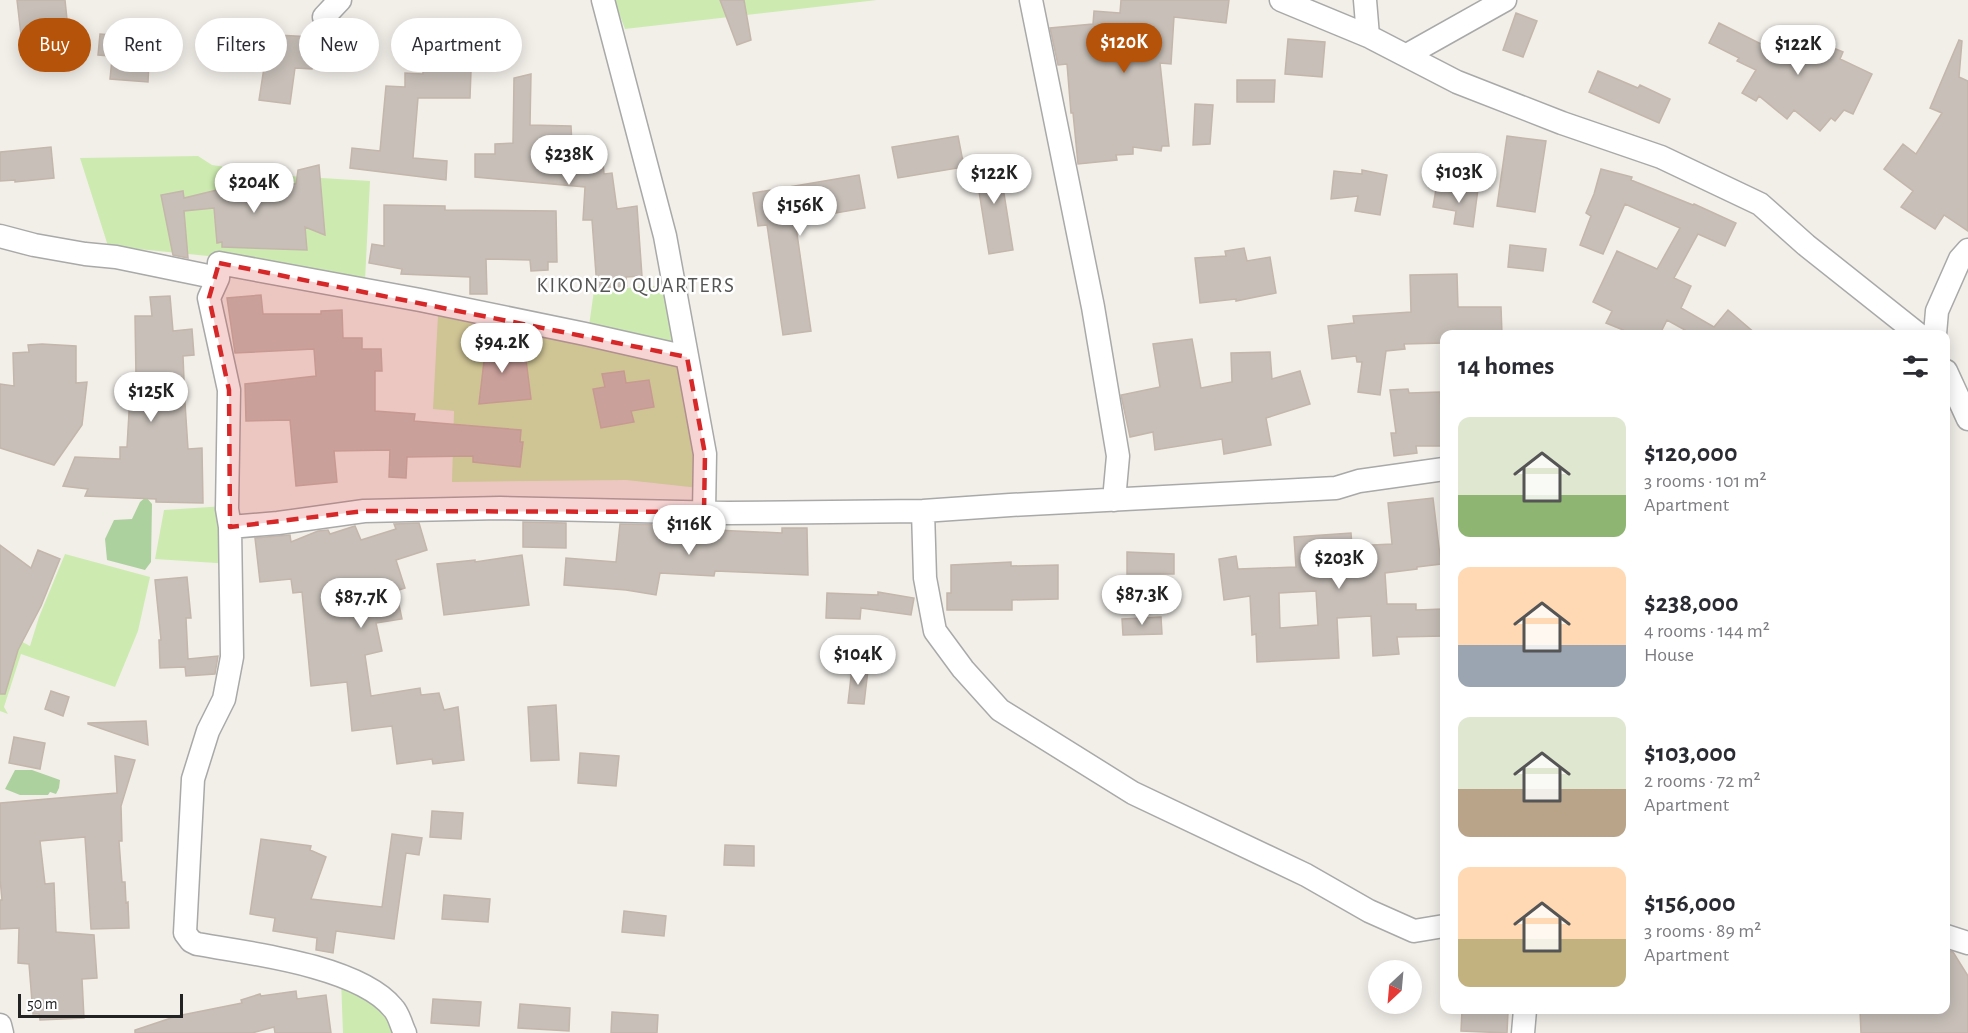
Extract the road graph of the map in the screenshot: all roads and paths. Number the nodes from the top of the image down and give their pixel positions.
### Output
1 (340, 0) edge
2 (603, 0) edge
3 (1031, 0) edge
4 (1281, 0) edge
5 (1365, 0) edge
6 (1505, 0) edge
7 (324, 17) dead end
8 (1368, 36) junction
9 (1407, 55) junction
10 (0, 236) edge
11 (1968, 250) edge
12 (218, 278) junction
13 (1913, 330) edge
14 (1935, 330) edge
15 (687, 357) junction
16 (1950, 380) edge
17 (1968, 418) edge
18 (1440, 470) edge
19 (1114, 500) junction
20 (705, 512) junction
21 (923, 512) junction
22 (230, 527) junction
23 (1440, 927) edge
24 (1950, 937) edge
25 (1968, 943) edge
26 (1525, 1014) edge
27 (0, 1025) edge
28 (2, 1033) edge
29 (405, 1033) edge
30 (1523, 1033) edge

1 - 7 street
2 - 15 street
3 - 19 street
4 - 8 street
5 - 8 street
6 - 9 street
8 - 9 street
9 - 13 street
10 - 12 street
11 - 14 street
12 - 15 street
12 - 22 street
15 - 20 street
16 - 17 street
18 - 19 street
19 - 21 street
20 - 21 street
20 - 22 street
21 - 23 street
22 - 29 street
24 - 25 street
26 - 30 street
27 - 28 street

